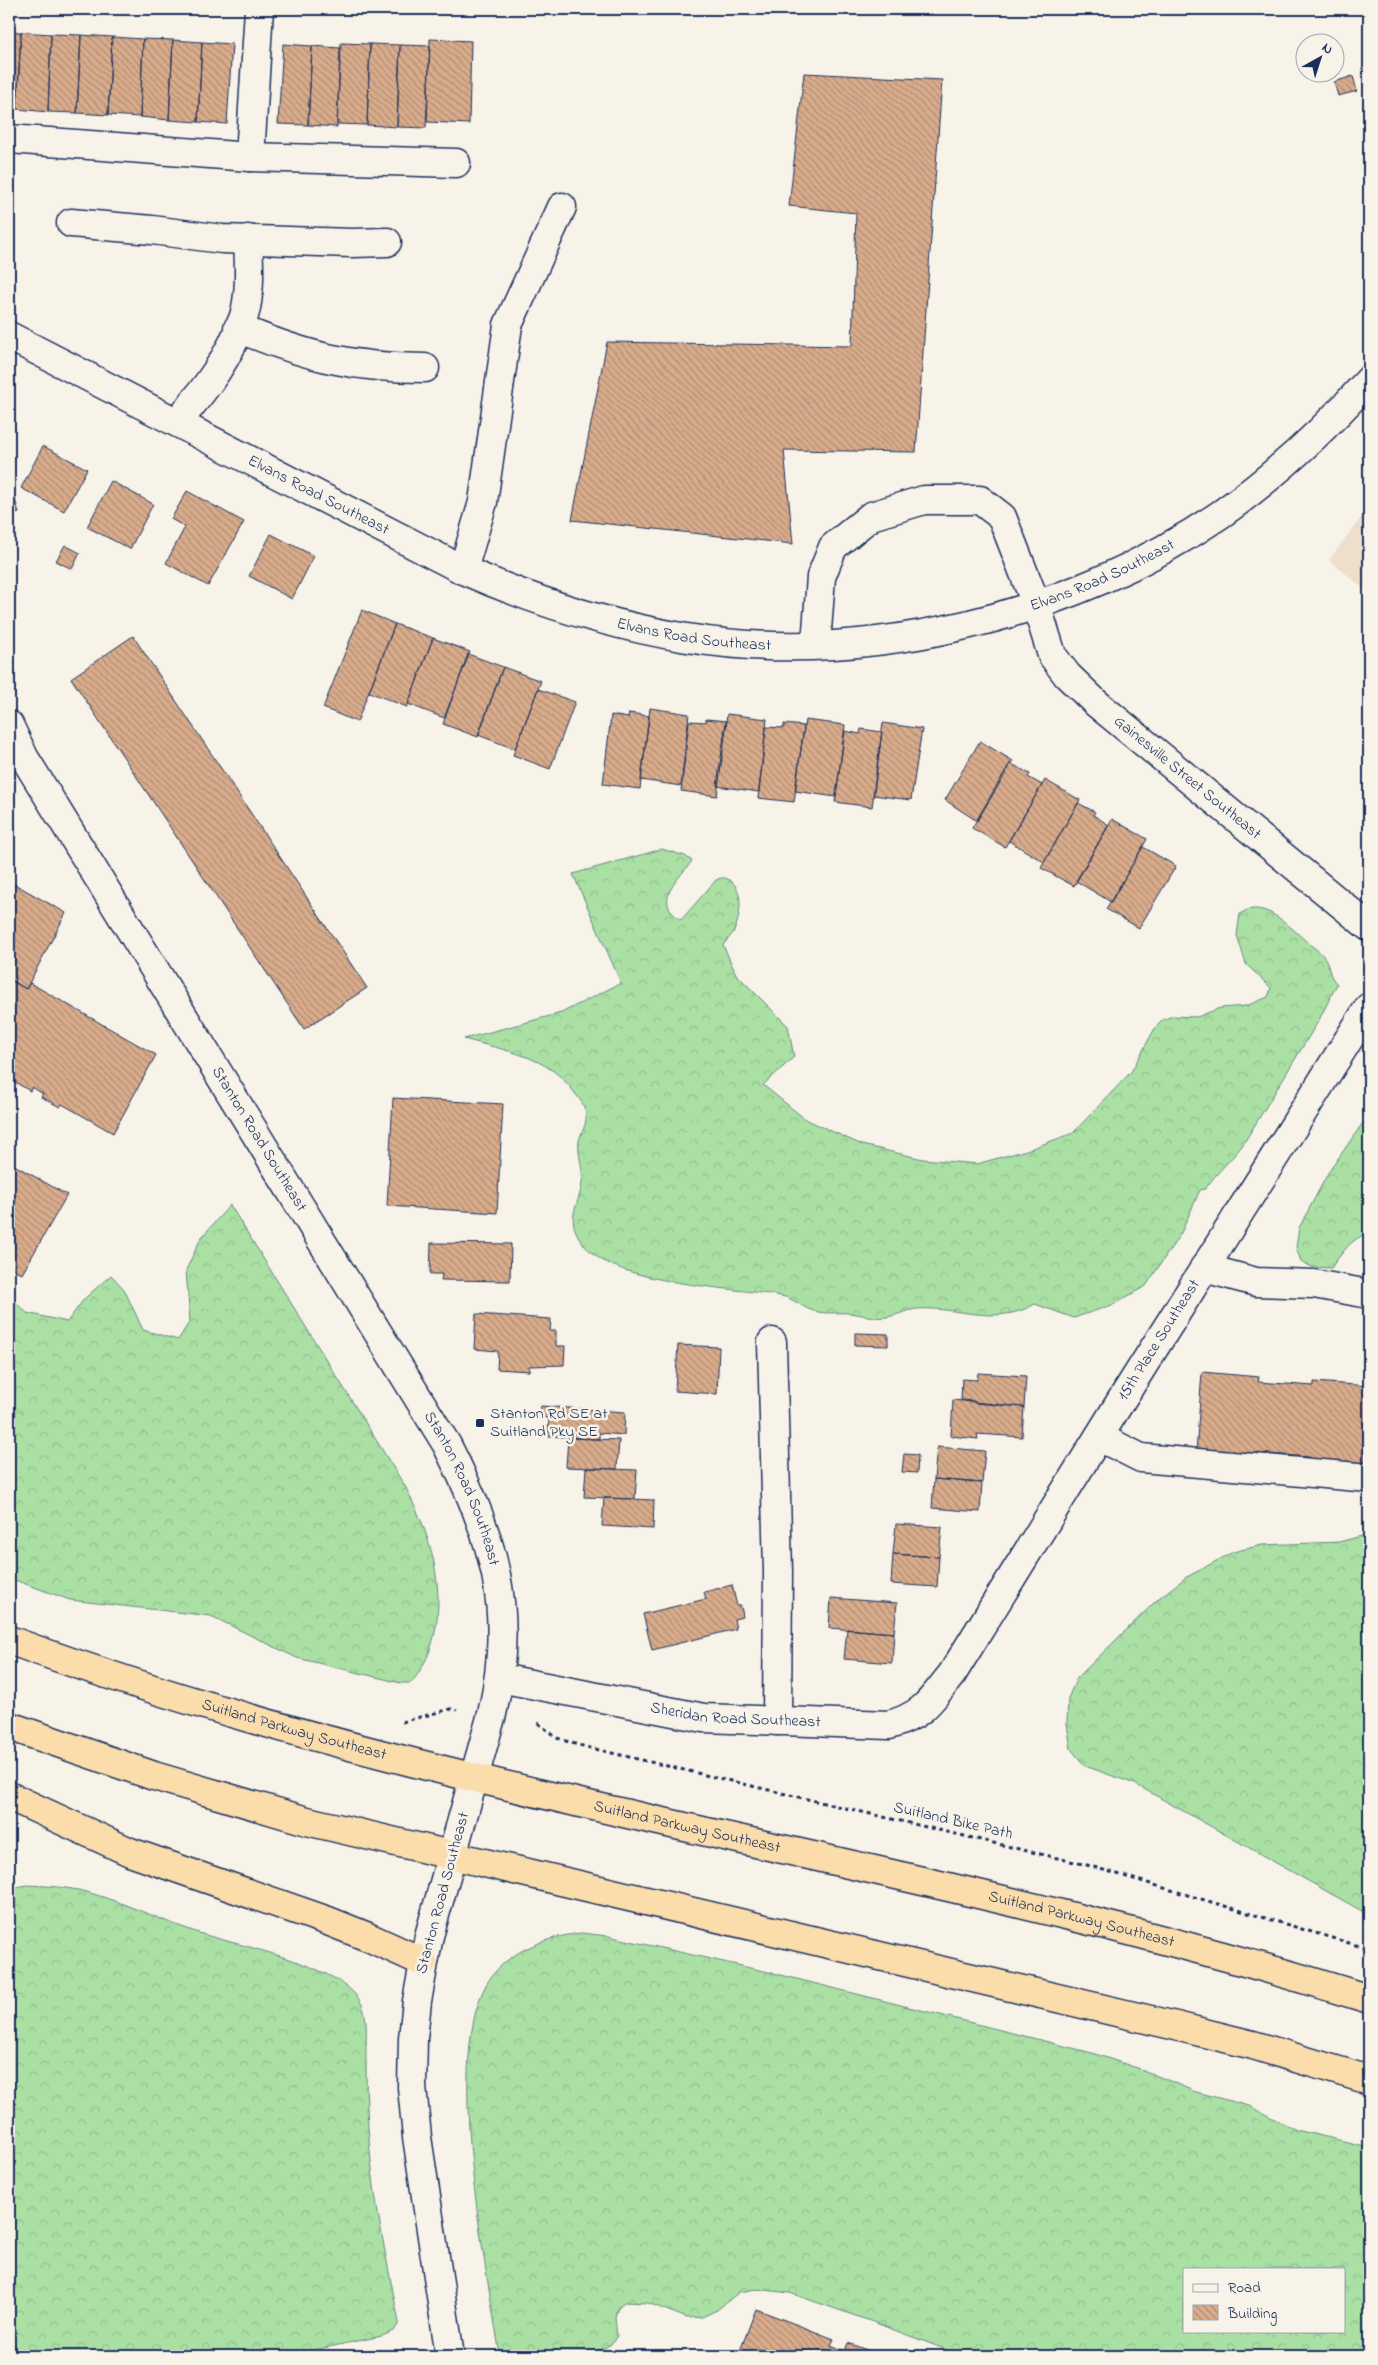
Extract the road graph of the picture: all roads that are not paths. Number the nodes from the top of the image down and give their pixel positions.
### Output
1 (259, 9) edge
2 (9, 139) edge
3 (250, 157) junction
4 (456, 163) dead end
5 (562, 206) dead end
6 (70, 223) dead end
7 (248, 239) junction
8 (387, 242) dead end
9 (238, 328) junction
10 (9, 336) edge
11 (425, 368) dead end
12 (1369, 380) edge
13 (177, 422) junction
14 (463, 570) junction
15 (1036, 604) junction
16 (816, 644) junction
17 (9, 725) edge
18 (1369, 927) edge
19 (1369, 1007) edge
20 (1204, 1268) junction
21 (1369, 1294) edge
22 (772, 1342) dead end
23 (1099, 1437) junction
24 (1369, 1478) edge
25 (9, 1640) edge
26 (952, 1674) joint
27 (500, 1678) junction
28 (776, 1721) junction
29 (9, 1726) edge
30 (474, 1777) junction
31 (9, 1796) edge
32 (452, 1855) junction
33 (423, 1962) junction
34 (1369, 1999) edge
35 (1369, 2080) edge
36 (442, 2355) edge

1 - 3 street
2 - 3 street
3 - 4 street
5 - 14 street
6 - 7 street
7 - 8 street
7 - 9 street
9 - 11 street
9 - 13 street
10 - 13 street, Elvans Road Southeast
12 - 15 street, Elvans Road Southeast
13 - 14 street, Elvans Road Southeast
14 - 16 street, Elvans Road Southeast
15 - 16 street, Elvans Road Southeast
15 - 16 street, Gainesville Street Southeast
15 - 18 street, Gainesville Street Southeast
17 - 27 street, Stanton Road Southeast
19 - 20 street, 15th Place Southeast
20 - 21 street
20 - 23 street, 15th Place Southeast
22 - 28 street
23 - 24 street
23 - 26 street, 15th Place Southeast
25 - 30 highway, Suitland Parkway Southeast
26 - 28 street, Sheridan Road Southeast
27 - 28 street, Sheridan Road Southeast
27 - 30 street, Stanton Road Southeast
29 - 32 highway
30 - 32 street, Stanton Road Southeast
30 - 34 highway, Suitland Parkway Southeast
31 - 33 highway
32 - 33 street, Stanton Road Southeast
32 - 35 highway
33 - 36 street, Stanton Road Southeast

